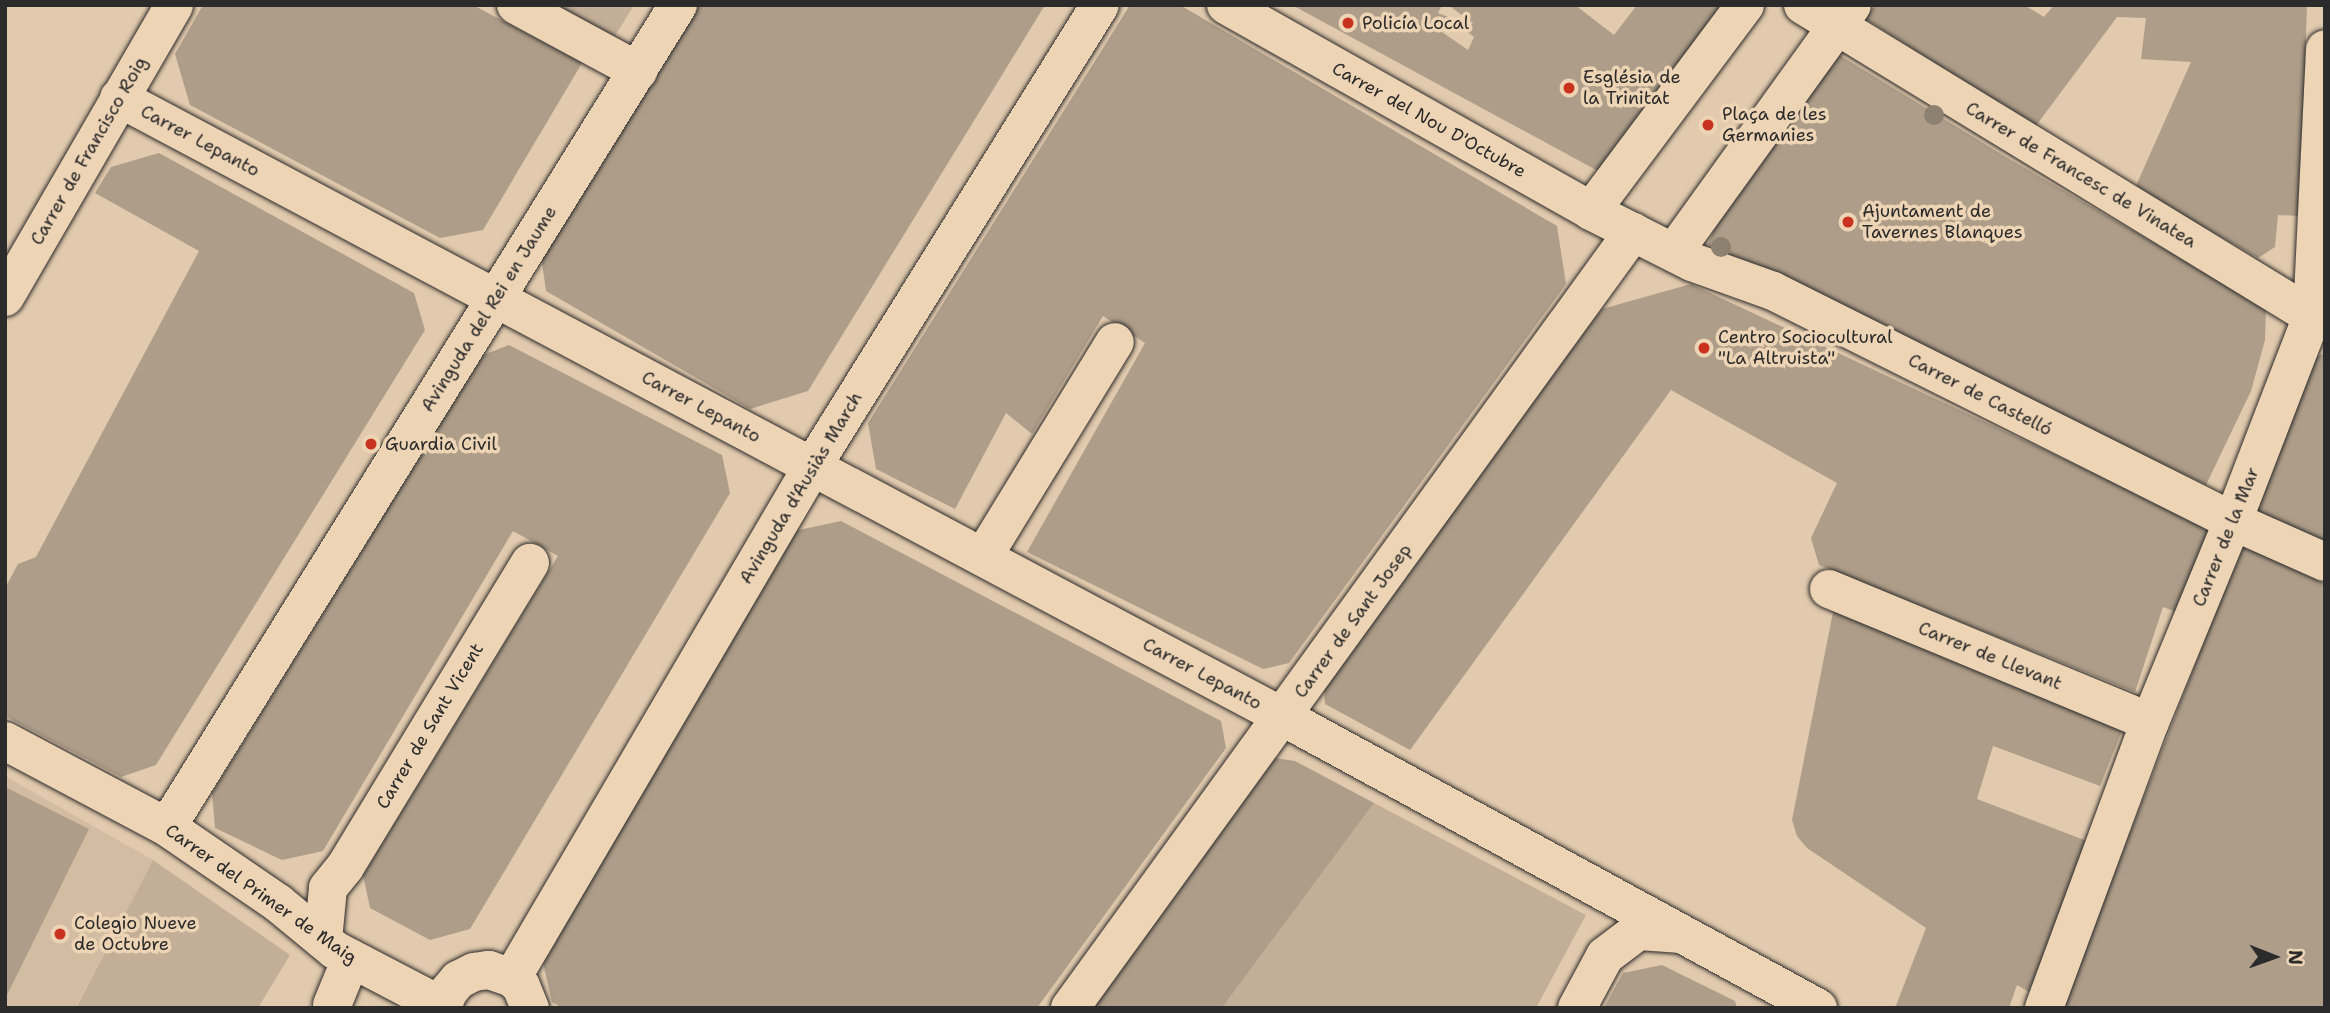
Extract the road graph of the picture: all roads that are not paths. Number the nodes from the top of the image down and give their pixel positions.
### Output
1 (174, 5) edge
2 (516, 5) edge
3 (678, 5) edge
4 (1100, 5) edge
5 (1226, 5) edge
6 (1745, 5) edge
7 (1803, 5) edge
8 (1845, 16) edge
9 (2325, 49) edge
10 (638, 71) junction
11 (119, 98) junction
12 (1591, 211) junction
13 (1633, 232) junction
14 (1674, 252) junction
15 (5, 297) edge
16 (496, 298) junction
17 (2319, 318) edge
18 (1115, 342) dead end
19 (812, 467) junction
20 (2233, 522) junction
21 (983, 557) junction
22 (530, 562) dead end
23 (2325, 562) edge
24 (1829, 589) dead end
25 (1283, 717) junction
26 (2150, 722) junction
27 (5, 741) edge
28 (167, 827) junction
29 (328, 888) junction
30 (278, 903) junction
31 (1680, 934) junction
32 (337, 949) junction
33 (528, 998) edge
34 (332, 1005) dead end
35 (1808, 1006) edge
36 (442, 1007) edge
37 (1070, 1008) edge
38 (1577, 1008) edge
39 (2044, 1008) edge

1 - 11 street, Carrer de Francisco Roig
2 - 10 street
3 - 10 street, Avinguda del Rei en Jaume
4 - 19 street, Avinguda d'Ausiàs March
5 - 12 street, Carrer del Nou D'Octubre
6 - 12 street
7 - 8 street, Carrer de Francesc de Vinatea
8 - 14 street
8 - 17 street, Carrer de Francesc de Vinatea
9 - 17 street, Carrer de la Mar
10 - 16 street, Avinguda del Rei en Jaume
11 - 15 street, Carrer de Francisco Roig
11 - 16 street, Carrer Lepanto
12 - 13 street, Carrer del Nou D'Octubre
13 - 14 street, Carrer de Castelló
13 - 25 street, Carrer de Sant Josep
14 - 20 street, Carrer de Castelló
16 - 19 street, Carrer Lepanto
16 - 28 street, Avinguda del Rei en Jaume
17 - 20 street, Carrer de la Mar
18 - 21 street
19 - 21 street, Carrer Lepanto
19 - 33 street, Avinguda d'Ausiàs March
20 - 23 street, Carrer de Castelló
20 - 26 street, Carrer de la Mar
21 - 25 street, Carrer Lepanto
22 - 29 street, Carrer de Sant Vicent
24 - 26 street, Carrer de Llevant
25 - 31 street, Carrer Lepanto
25 - 37 street, Carrer de Sant Josep
26 - 39 street, Carrer de la Mar
27 - 28 street, Carrer del Primer de Maig
28 - 30 street, Carrer del Primer de Maig
29 - 30 street
29 - 32 street
30 - 32 street, Carrer del Primer de Maig
31 - 35 street, Carrer Lepanto
31 - 38 street
32 - 34 street
32 - 36 street, Carrer del Primer de Maig
33 - 36 street

